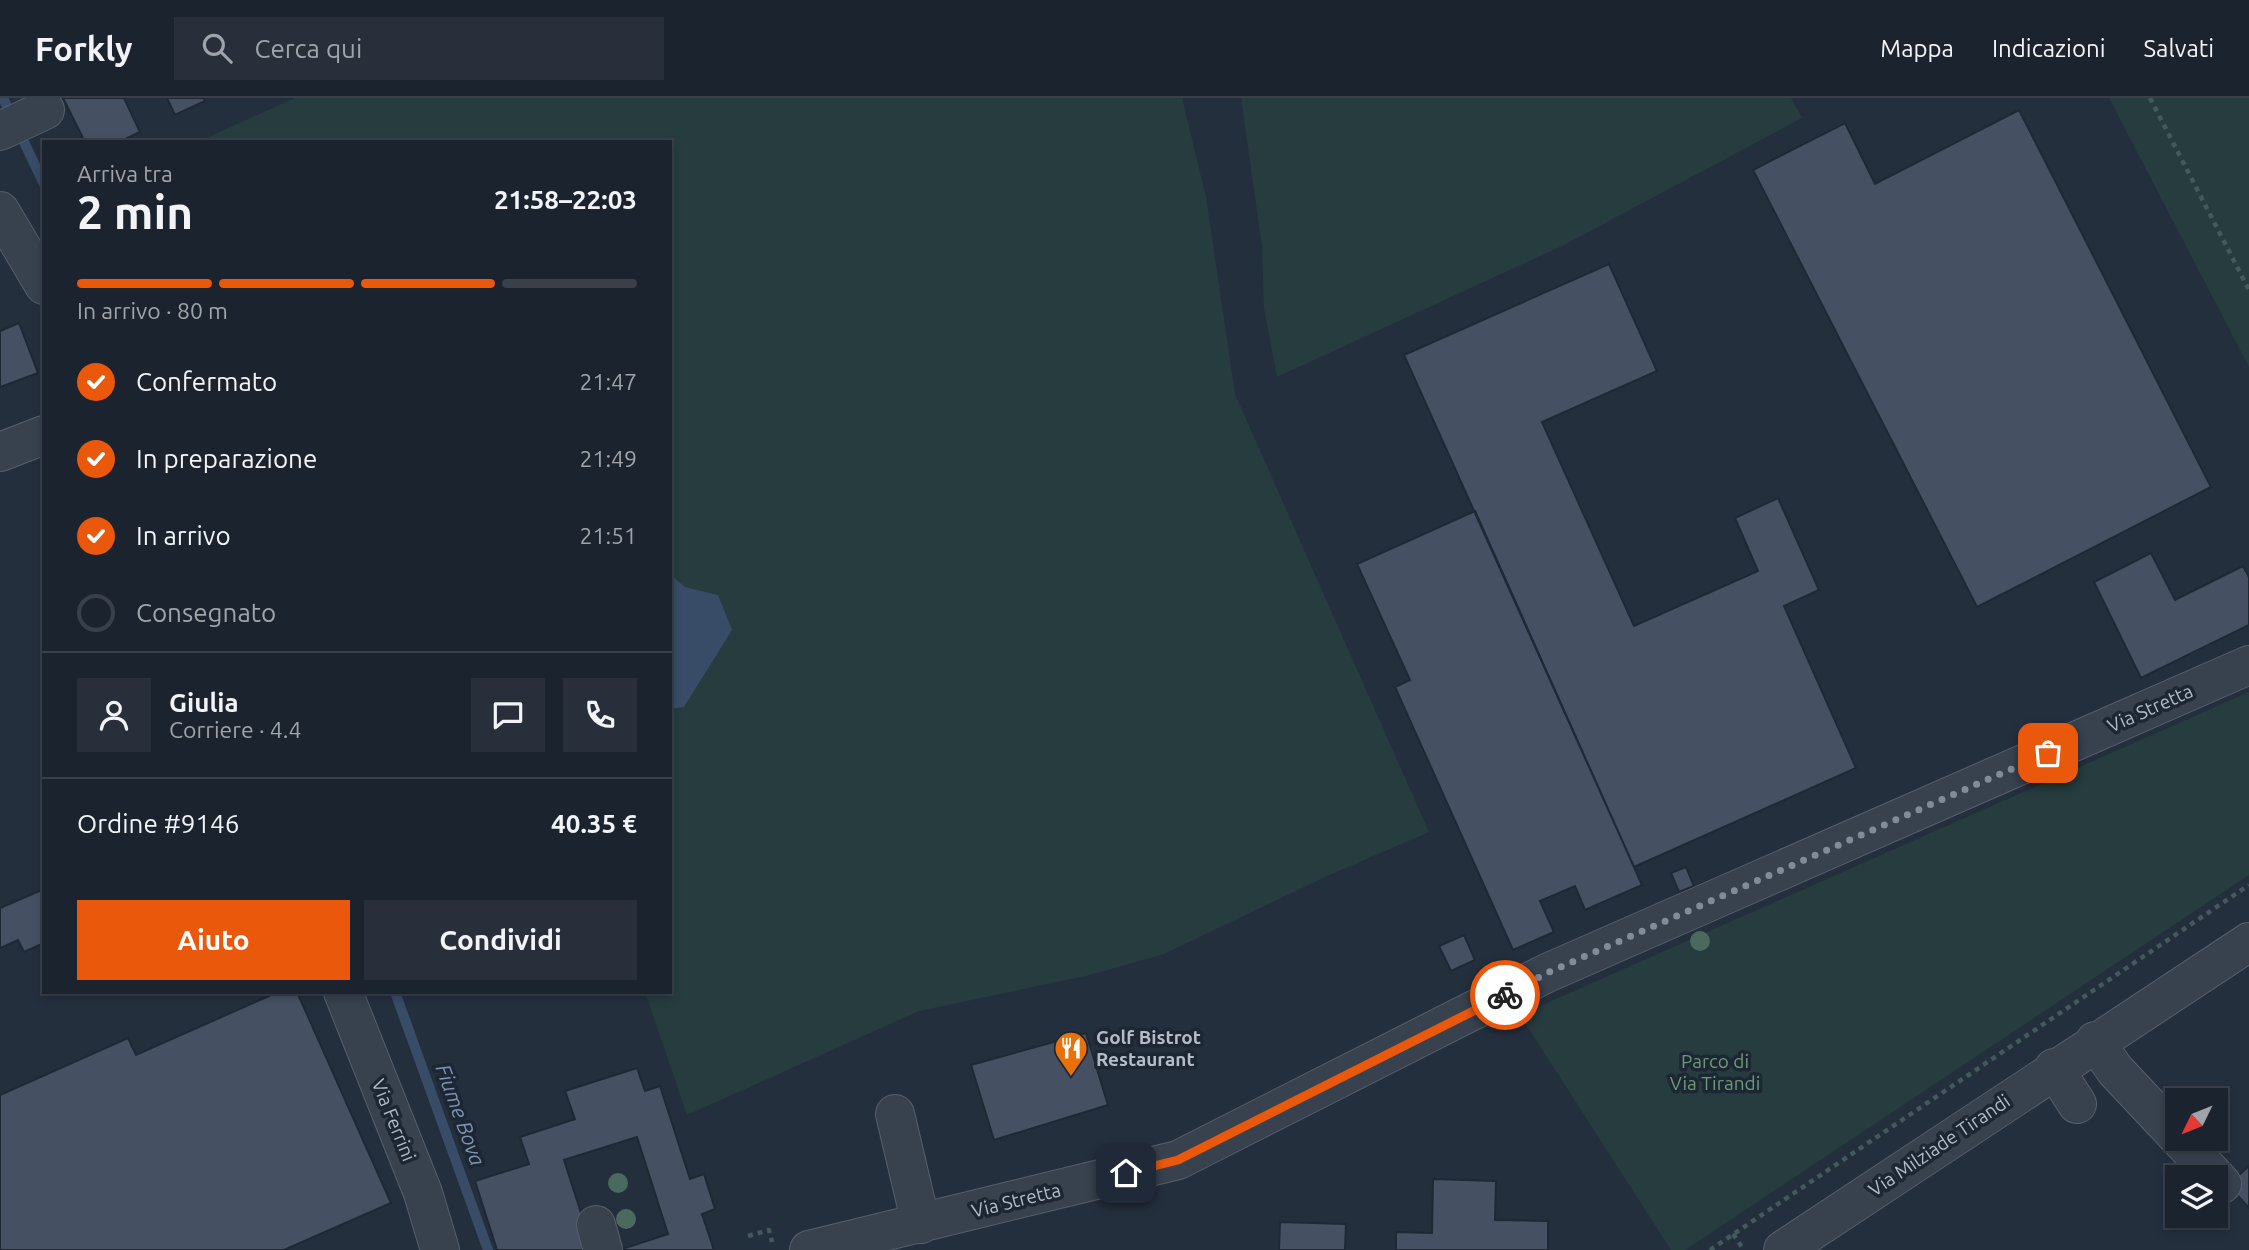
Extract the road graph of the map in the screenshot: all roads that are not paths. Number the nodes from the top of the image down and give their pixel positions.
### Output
1 (0, 211) edge
2 (24, 267) edge
3 (42, 436) edge
4 (0, 452) edge
5 (2249, 665) edge
6 (2249, 942) edge
7 (345, 994) edge
8 (2095, 1041) junction
9 (2054, 1068) junction
10 (2077, 1104) dead end
11 (895, 1114) dead end
12 (2165, 1124) edge
13 (2191, 1152) edge
14 (2204, 1165) edge
15 (920, 1224) junction
16 (440, 1250) edge
17 (809, 1250) edge
18 (1783, 1250) edge

1 - 2 street
3 - 4 street
5 - 15 street, Via Stretta
6 - 8 street, Via Milziade Tirandi
7 - 16 street, Via Ferrini
8 - 9 street, Via Milziade Tirandi
8 - 12 street
9 - 10 street
9 - 18 street, Via Milziade Tirandi
11 - 15 street
13 - 14 street
15 - 17 street, Via Stretta

